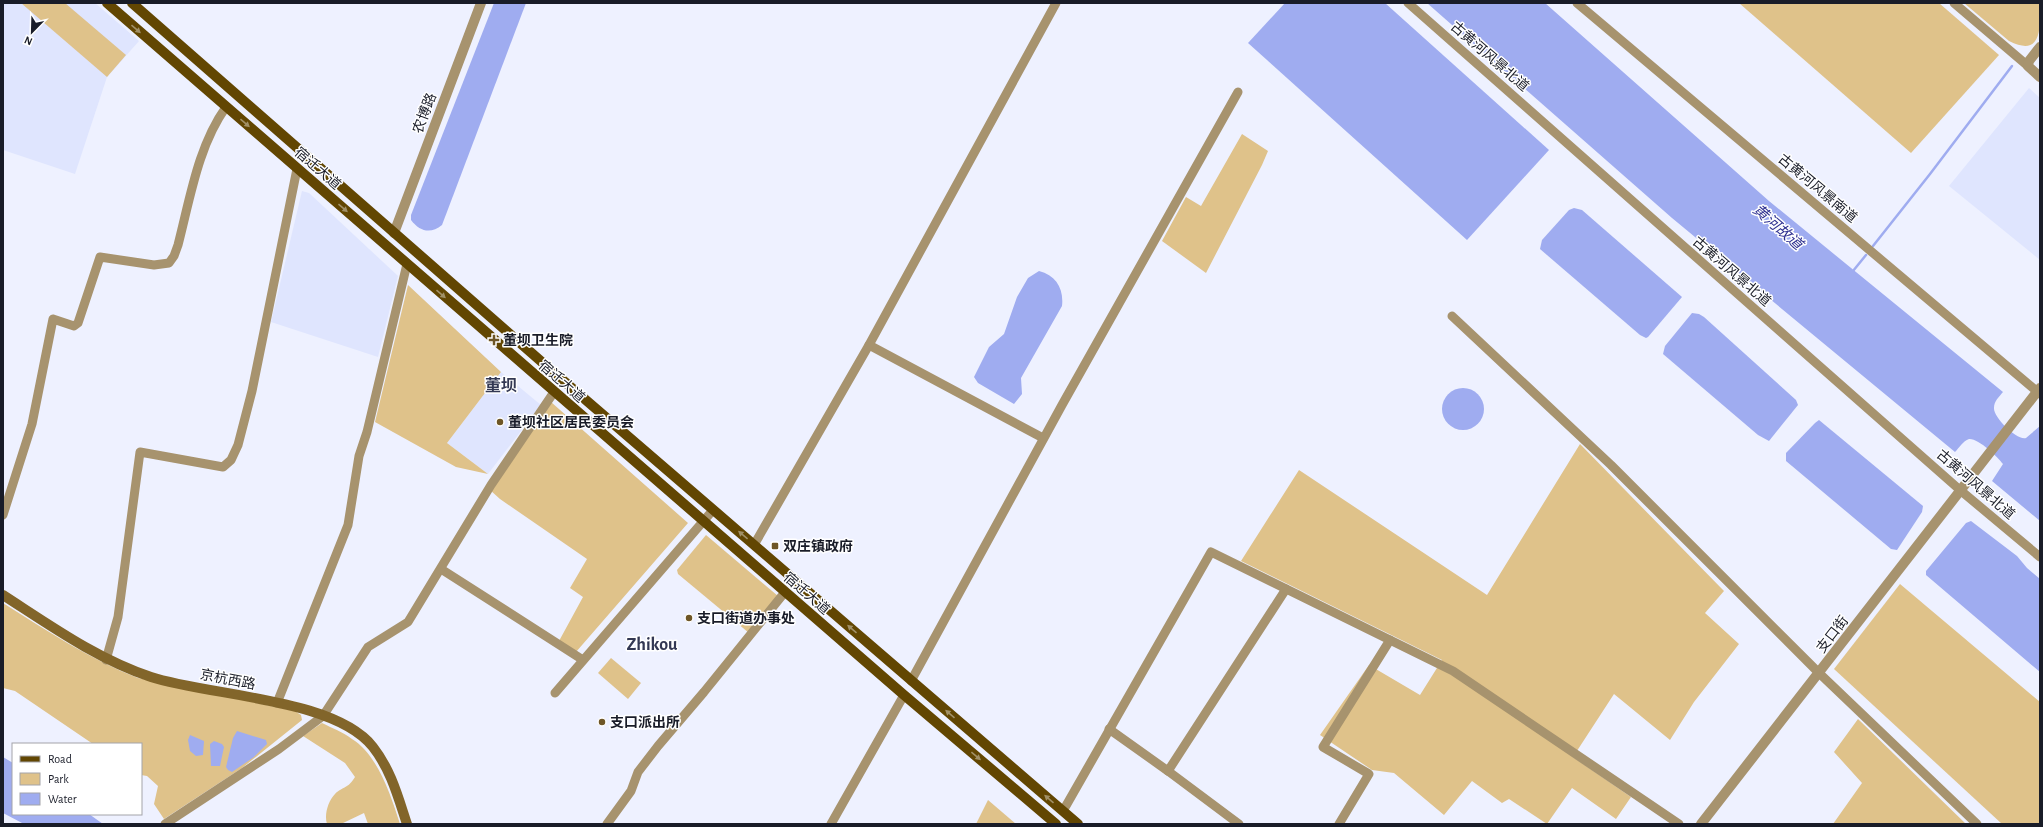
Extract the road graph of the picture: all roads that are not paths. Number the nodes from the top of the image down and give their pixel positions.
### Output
1 (107, 3) edge
2 (132, 3) edge
3 (481, 3) edge
4 (1056, 3) edge
5 (1408, 3) edge
6 (1577, 3) edge
7 (1954, 3) edge
8 (2040, 47) edge
9 (2028, 66) junction
10 (2040, 76) edge
11 (1238, 92) dead end
12 (226, 107) junction
13 (297, 169) junction
14 (394, 233) junction
15 (407, 264) junction
16 (1452, 316) dead end
17 (869, 345) junction
18 (2039, 391) edge
19 (554, 392) junction
20 (1043, 438) junction
21 (1960, 490) junction
22 (713, 510) junction
23 (3, 515) edge
24 (704, 521) junction
25 (754, 545) junction
26 (2040, 557) edge
27 (441, 569) junction
28 (1286, 589) junction
29 (785, 592) junction
30 (3, 596) edge
31 (1390, 640) junction
32 (106, 660) junction
33 (584, 660) junction
34 (1819, 673) junction
35 (911, 680) junction
36 (555, 693) dead end
37 (904, 695) junction
38 (277, 703) junction
39 (323, 716) junction
40 (1109, 729) junction
41 (1168, 772) junction
42 (1063, 811) junction
43 (165, 824) edge
44 (407, 824) edge
45 (607, 824) edge
46 (831, 824) edge
47 (1056, 824) edge
48 (1078, 824) edge
49 (1239, 824) edge
50 (1339, 824) edge
51 (1679, 824) edge
52 (1701, 824) edge
53 (1977, 824) edge

1 -> 12 main road, 宿迁大道
2 - 14 main road, 宿迁大道
3 - 14 street, 农博路
4 - 17 street
5 - 21 street, 古黄河风景北道
6 - 18 street, 古黄河风景南道
7 - 9 street
8 - 9 street
9 - 10 street
11 - 20 street
12 -> 13 main road, 宿迁大道
12 - 23 street
13 -> 15 main road, 宿迁大道
13 - 32 street
14 - 22 main road, 宿迁大道
15 -> 19 main road, 宿迁大道
15 - 38 street
16 - 34 street
17 - 20 street
17 - 25 street
18 - 21 street, 支口街
19 - 24 main road, 宿迁大道
19 - 27 street
20 - 35 street
21 - 26 street, 古黄河风景北道
21 - 34 street, 支口街
22 - 24 street
25 -> 22 main road, 宿迁大道
24 - 29 main road, 宿迁大道
24 - 33 street
35 -> 25 main road, 宿迁大道
27 - 33 street
27 - 39 street
28 - 31 street
28 - 40 street
28 - 41 street
29 - 37 main road, 宿迁大道
29 - 45 street
30 - 32 main road, 京杭西路
31 - 50 street
31 - 51 street
32 - 38 main road, 京杭西路
33 - 36 street
34 - 52 street, 支口街
34 - 53 street
42 -> 35 main road, 宿迁大道
37 - 46 street
37 -> 47 main road, 宿迁大道
38 - 39 main road, 京杭西路
39 - 43 street
39 - 44 main road, 京杭西路
40 - 41 street
40 - 42 street
41 - 49 street
42 - 48 main road, 宿迁大道

